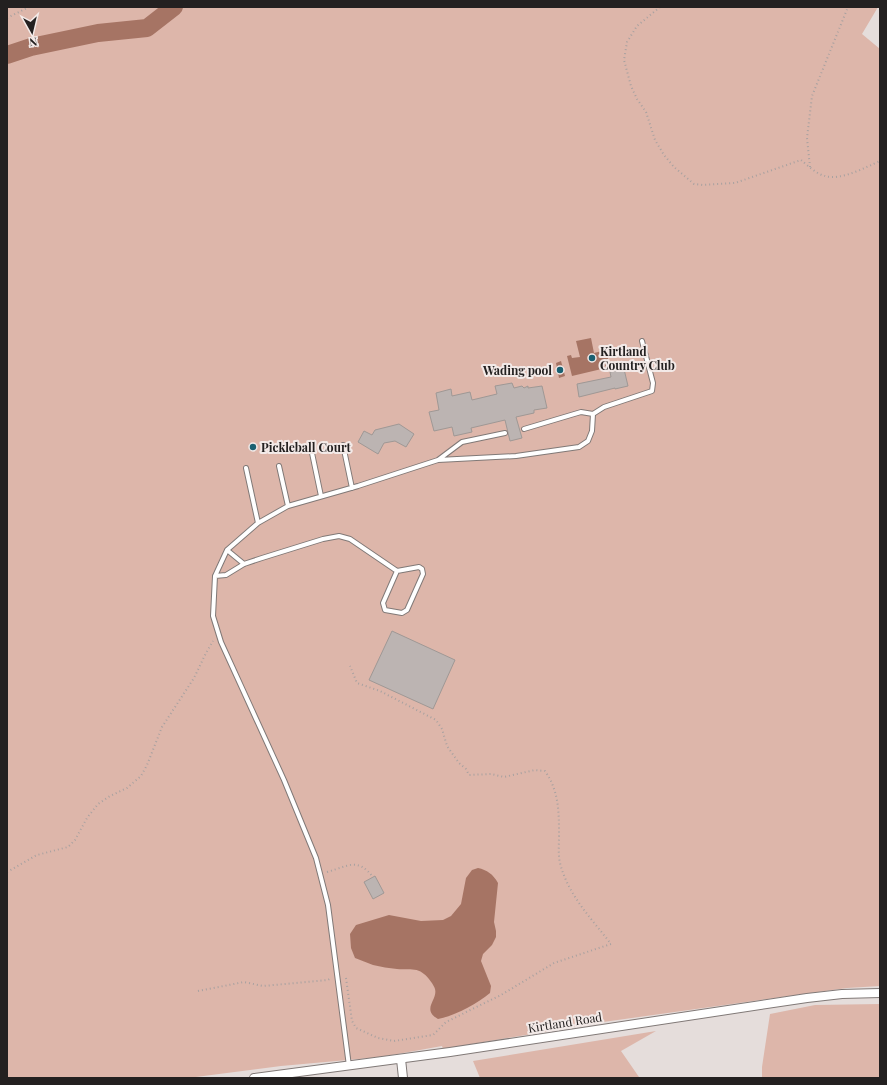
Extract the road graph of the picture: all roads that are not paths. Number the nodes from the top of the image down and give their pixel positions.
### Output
1 (642, 341) dead end
2 (593, 414) junction
3 (524, 429) dead end
4 (505, 433) dead end
5 (343, 445) dead end
6 (312, 453) dead end
7 (438, 460) junction
8 (280, 466) dead end
9 (246, 468) dead end
10 (352, 488) junction
11 (321, 496) junction
12 (288, 506) junction
13 (258, 523) junction
14 (226, 550) junction
15 (244, 564) junction
16 (397, 571) junction
17 (215, 576) junction
18 (880, 993) edge
19 (401, 1059) junction
20 (349, 1066) junction
21 (254, 1078) edge
22 (403, 1078) edge

1 - 2 lane
2 - 3 lane
2 - 7 lane
4 - 7 lane
5 - 10 lane
6 - 11 lane
7 - 10 lane
8 - 12 lane
9 - 13 lane
10 - 11 lane
11 - 12 lane
12 - 13 lane
13 - 14 lane
14 - 15 lane
14 - 17 lane
15 - 16 lane
15 - 17 lane
16 - 16 lane
17 - 20 lane
18 - 19 street, Kirtland Road
19 - 20 street, Kirtland Road
19 - 22 street
20 - 21 street, Kirtland Road

